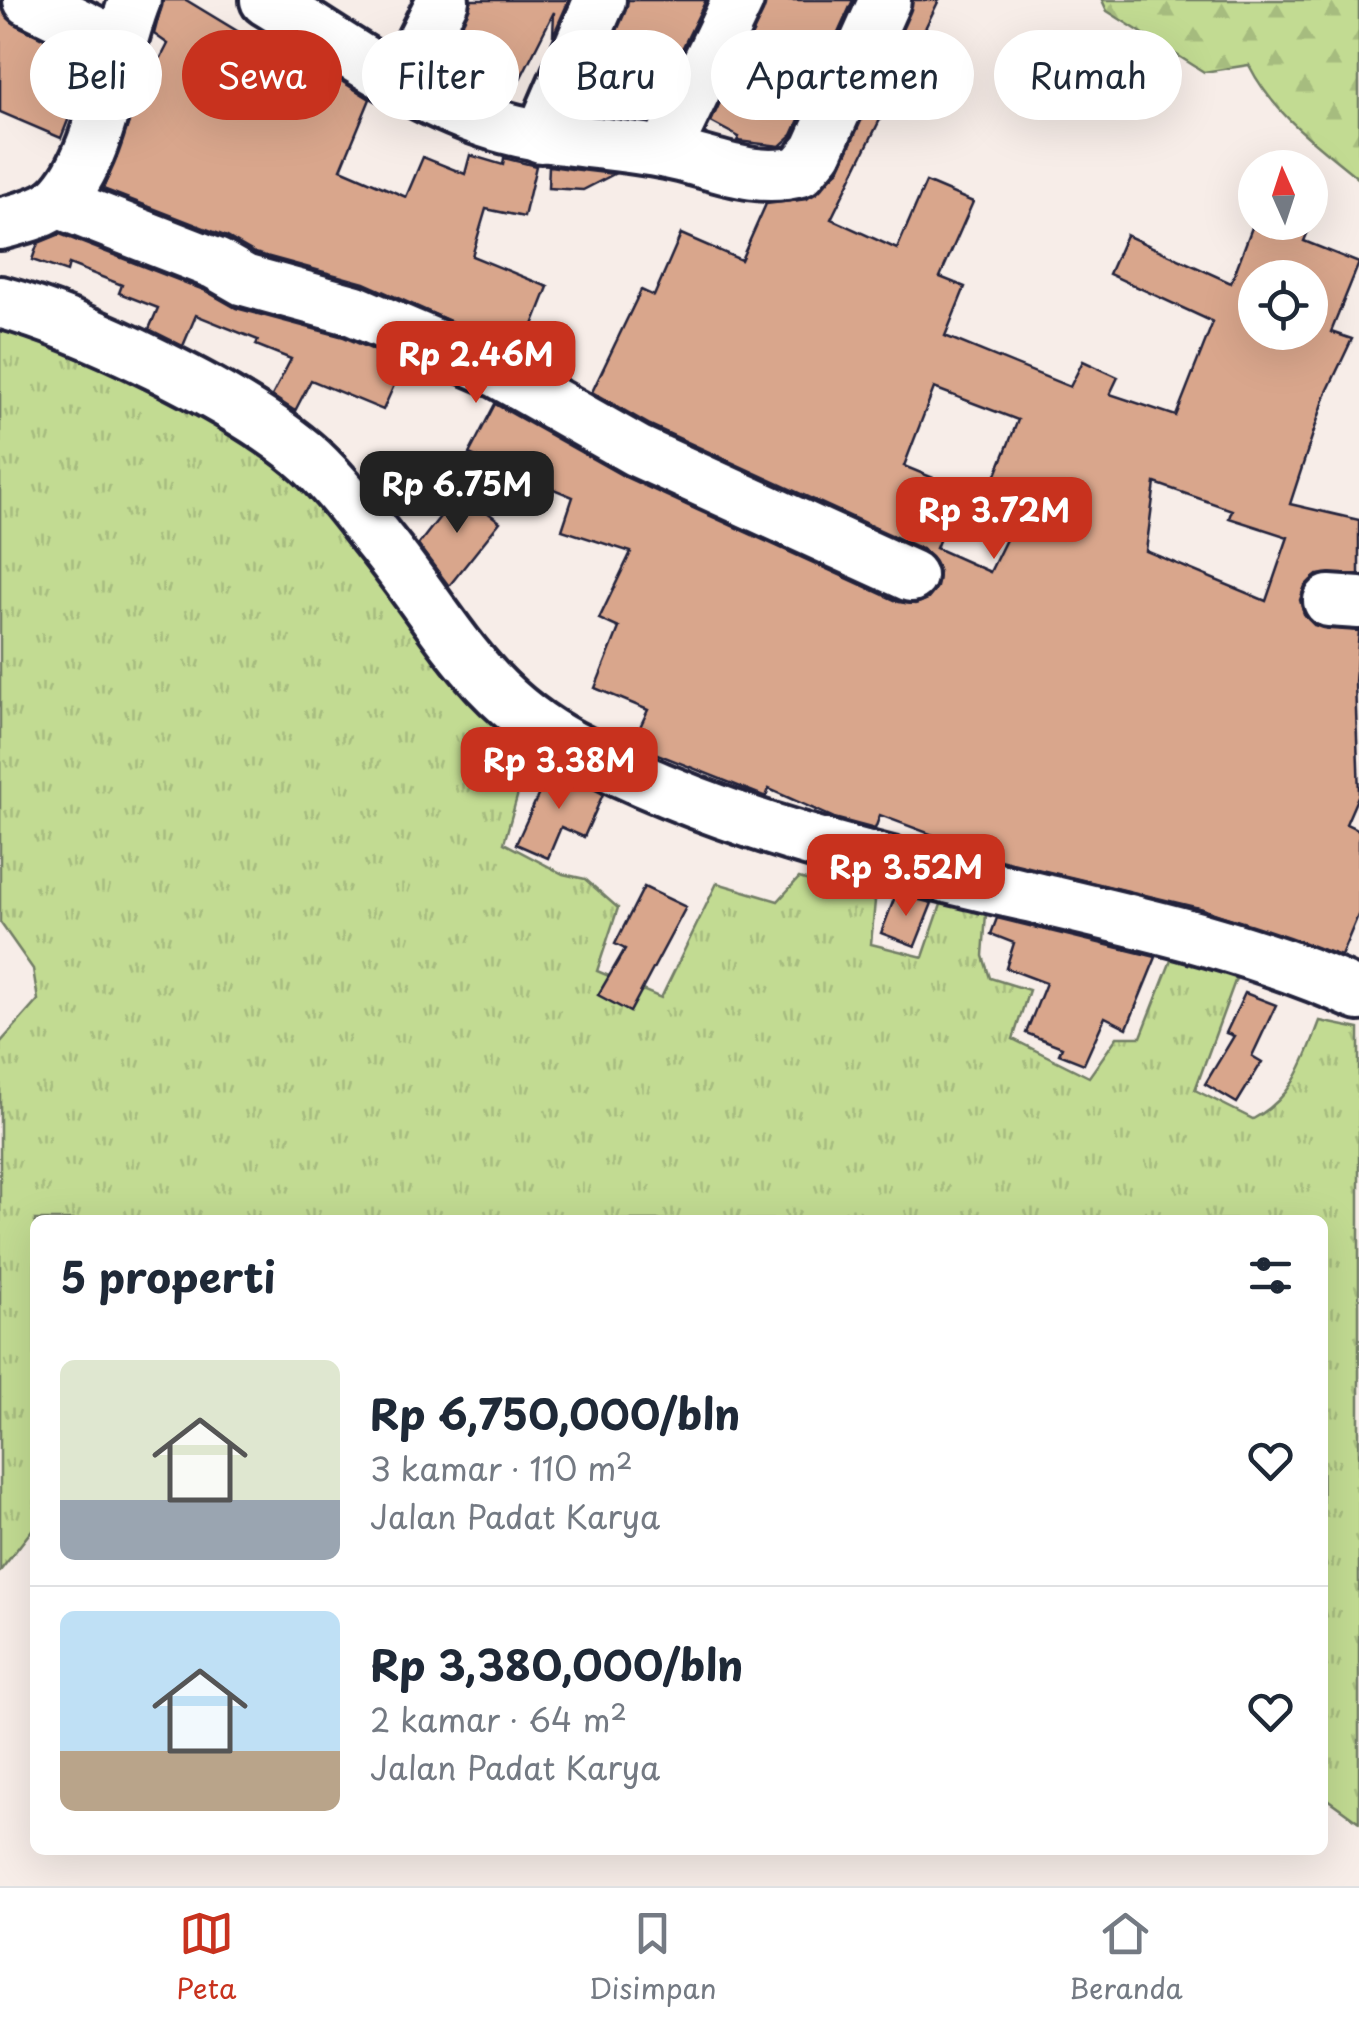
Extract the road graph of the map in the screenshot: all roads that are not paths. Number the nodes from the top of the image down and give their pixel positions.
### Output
1 (29, 0) edge
2 (266, 0) edge
3 (443, 0) edge
4 (600, 0) edge
5 (738, 0) edge
6 (884, 0) edge
7 (126, 21) edge
8 (428, 30) edge
9 (362, 59) edge
10 (481, 120) edge
11 (540, 137) junction
12 (665, 152) junction
13 (57, 202) junction
14 (0, 224) edge
15 (0, 302) edge
16 (910, 576) dead end
17 (1359, 996) edge

1 - 7 street
2 - 9 street
3 - 8 street
4 - 11 street
5 - 12 street
6 - 12 street
7 - 13 street
10 - 11 street
11 - 12 street
13 - 14 street
13 - 16 street
15 - 17 street

